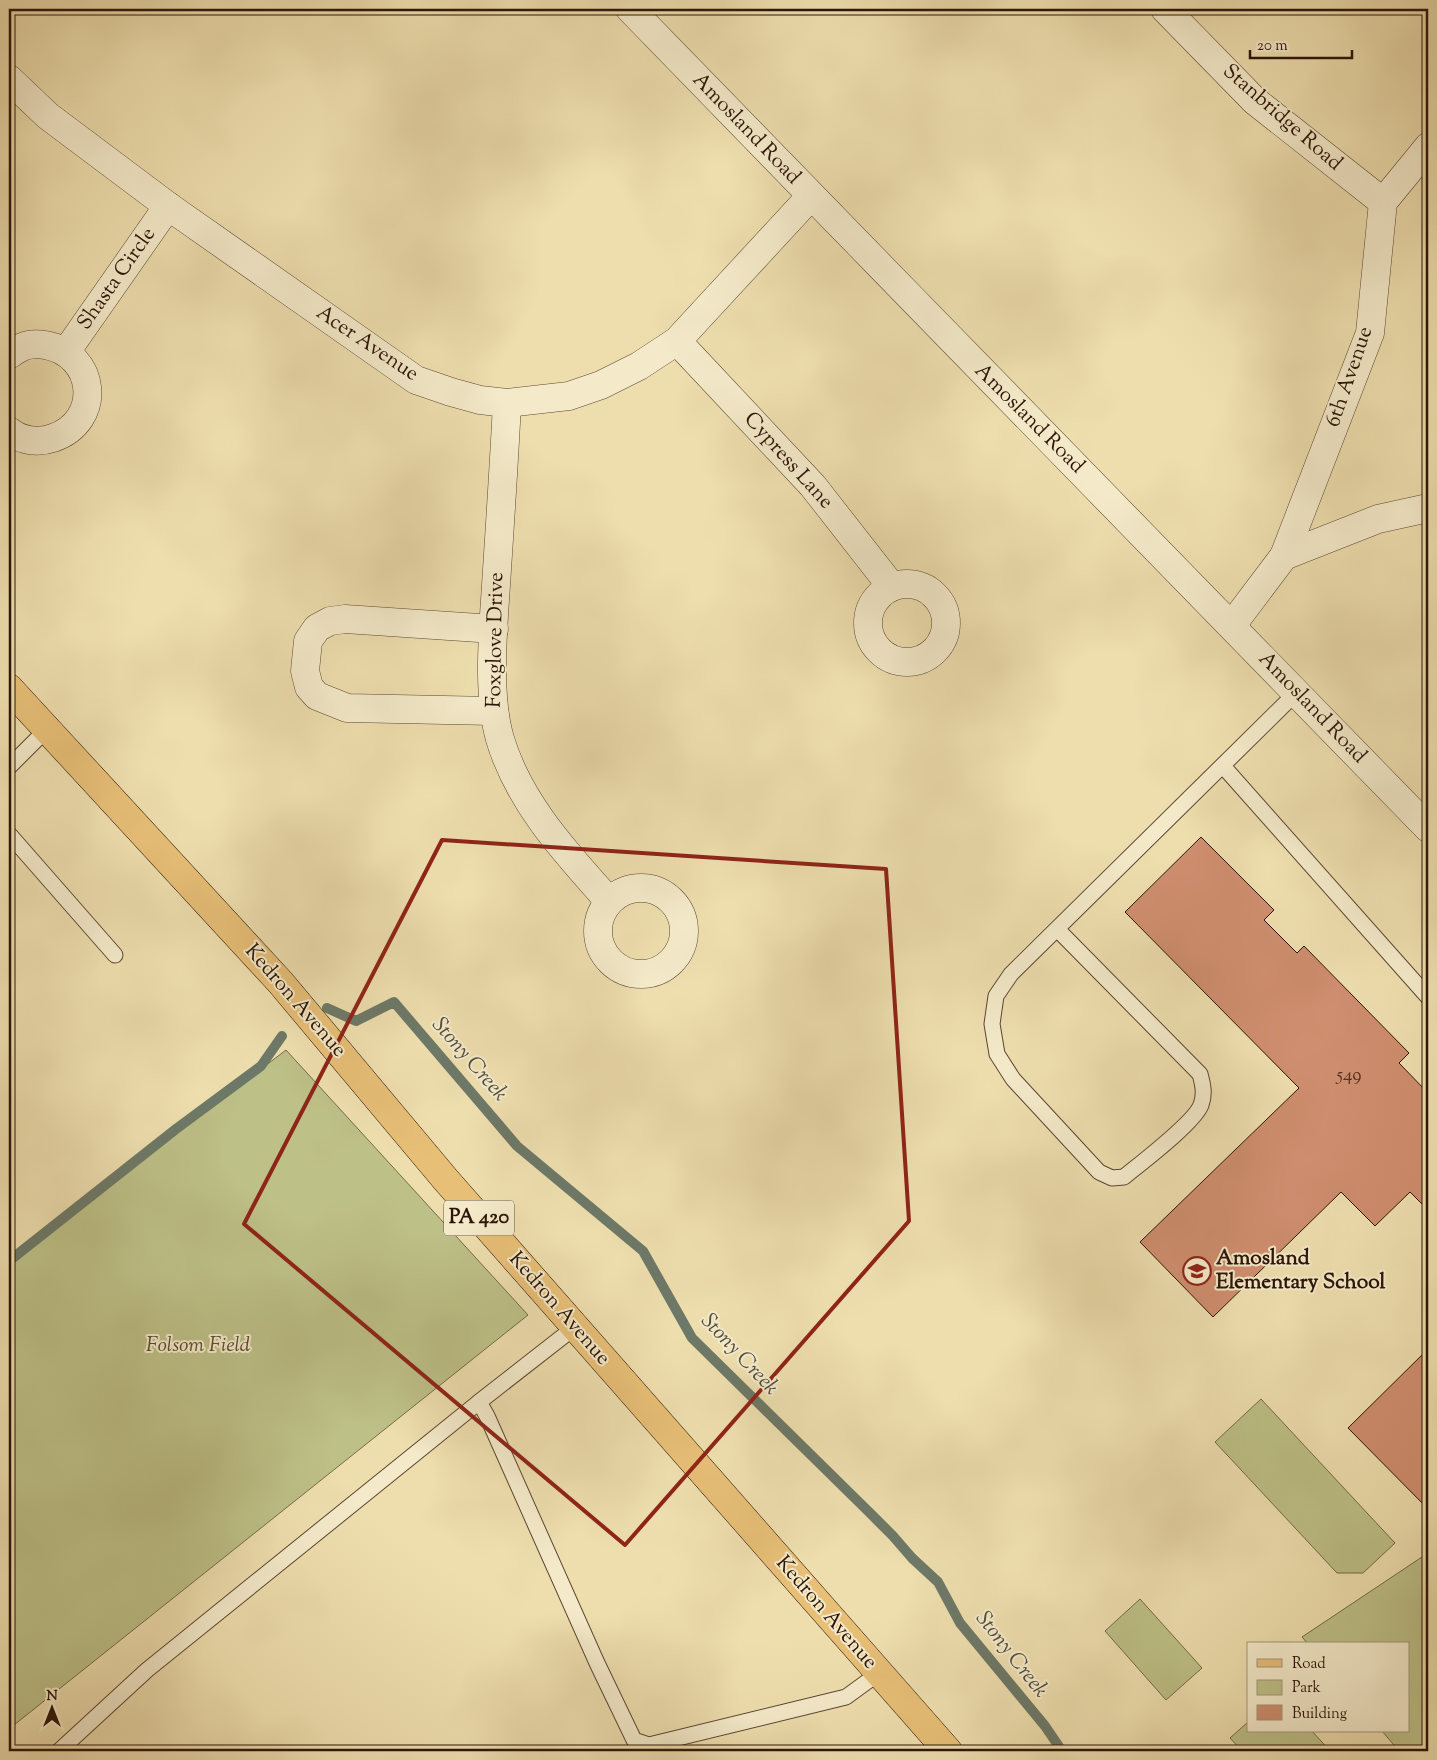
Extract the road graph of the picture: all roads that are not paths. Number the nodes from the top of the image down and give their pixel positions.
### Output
1 (630, 9) edge
2 (1165, 9) edge
3 (9, 80) edge
4 (1428, 147) edge
5 (811, 196) junction
6 (1383, 202) junction
7 (168, 206) junction
8 (677, 342) junction
9 (66, 352) junction
10 (9, 355) edge
11 (507, 403) junction
12 (9, 431) edge
13 (1428, 508) edge
14 (1284, 556) junction
15 (892, 587) dead end
16 (1232, 625) junction
17 (494, 629) junction
18 (9, 688) edge
19 (1297, 692) junction
20 (493, 711) junction
21 (47, 729) junction
22 (9, 766) edge
23 (1223, 766) junction
24 (1428, 828) edge
25 (9, 834) edge
26 (609, 901) dead end
27 (1057, 929) junction
28 (115, 955) dead end
29 (1428, 997) edge
30 (575, 1327) junction
31 (479, 1402) junction
32 (879, 1673) junction
33 (59, 1751) edge
34 (948, 1751) edge

1 - 5 street, Amosland Road
2 - 6 street, Stanbridge Road
3 - 7 street, Acer Avenue
4 - 6 street
5 - 8 street, Acer Avenue
5 - 16 street, Amosland Road
6 - 14 street, 6th Avenue
7 - 9 street, Shasta Circle
7 - 11 street, Acer Avenue
8 - 11 street, Acer Avenue
8 - 15 street, Cypress Lane
9 - 10 street, Shasta Circle
9 - 12 street, Shasta Circle
11 - 17 street, Foxglove Drive
13 - 14 street
14 - 16 street, 6th Avenue
16 - 19 street, Amosland Road
17 - 20 street, Foxglove Drive
17 - 20 street
18 - 21 main road, Kedron Avenue / PA 420
19 - 23 lane
19 - 24 street, Amosland Road
20 - 26 street, Foxglove Drive
21 - 22 lane
21 - 30 main road, Kedron Avenue / PA 420
23 - 27 lane
23 - 29 lane
25 - 28 lane
27 - 27 lane
30 - 31 lane
30 - 32 main road, Kedron Avenue / PA 420
31 - 32 lane
31 - 33 lane
32 - 34 main road, Kedron Avenue / PA 420

